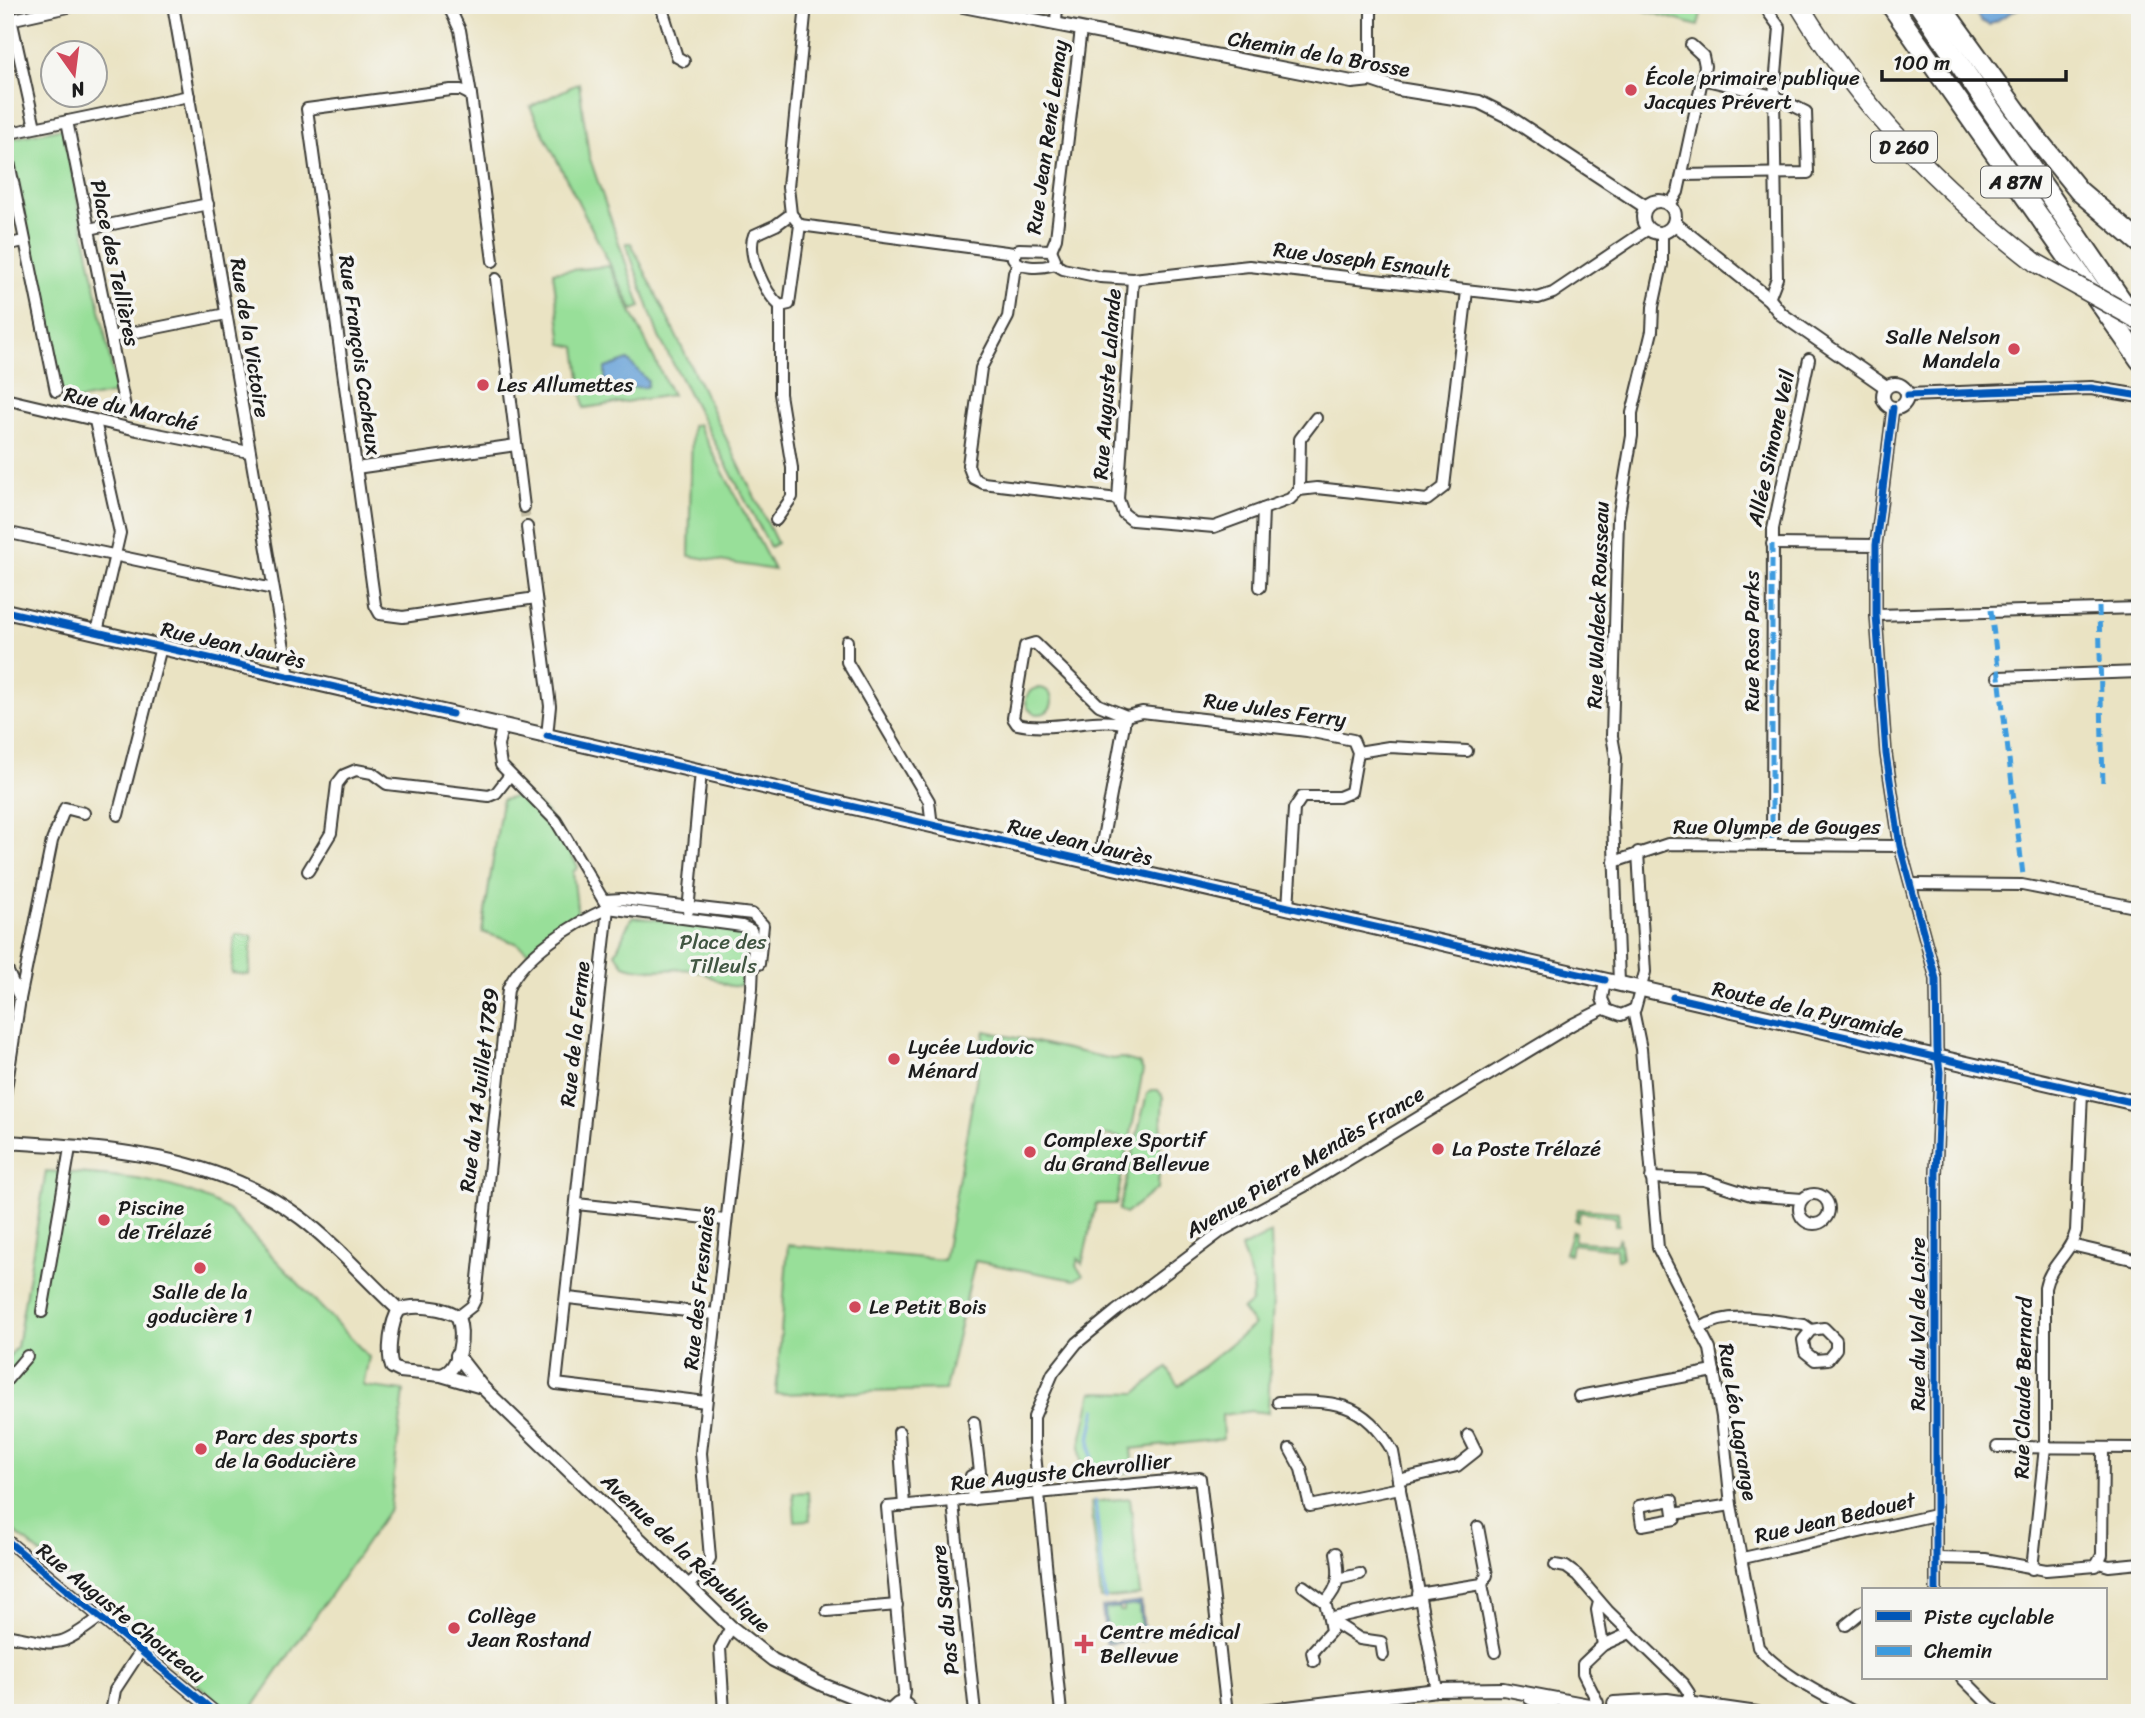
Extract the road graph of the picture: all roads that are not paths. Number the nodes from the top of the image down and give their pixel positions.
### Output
1 (8, 5) edge
2 (78, 5) edge
3 (173, 5) edge
4 (661, 5) edge
5 (806, 5) edge
6 (958, 5) edge
7 (1058, 5) edge
8 (1371, 5) edge
9 (1799, 5) edge
10 (1891, 5) edge
11 (1919, 5) edge
12 (1940, 5) edge
13 (450, 10) edge
14 (1769, 13) dead end
15 (8, 20) edge
16 (1056, 23) junction
17 (1081, 29) junction
18 (1691, 45) dead end
19 (684, 61) dead end
20 (1702, 79) junction
21 (1371, 80) junction
22 (471, 95) junction
23 (189, 96) junction
24 (1774, 96) junction
25 (67, 121) junction
26 (35, 127) junction
27 (5, 134) edge
28 (5, 143) edge
29 (1683, 174) junction
30 (1775, 174) junction
31 (208, 204) junction
32 (1670, 205) junction
33 (1646, 207) junction
34 (791, 214) junction
35 (1674, 223) junction
36 (800, 225) junction
37 (89, 229) junction
38 (1648, 229) junction
39 (1662, 233) junction
40 (24, 241) junction
41 (2140, 243) edge
42 (5, 245) edge
43 (1051, 250) junction
44 (1016, 259) junction
45 (494, 261) dead end
46 (1053, 263) junction
47 (496, 279) dead end
48 (1133, 279) junction
49 (1467, 291) junction
50 (1769, 299) junction
51 (780, 306) junction
52 (226, 314) junction
53 (2140, 321) edge
54 (2140, 327) edge
55 (111, 337) junction
56 (1809, 359) dead end
57 (2140, 360) edge
58 (1886, 387) junction
59 (56, 391) dead end
60 (1908, 395) junction
61 (2140, 396) edge
62 (5, 399) edge
63 (1893, 408) junction
64 (126, 412) dead end
65 (1316, 418) dead end
66 (95, 421) junction
67 (516, 445) junction
68 (249, 452) junction
69 (356, 468) junction
70 (1299, 490) junction
71 (1118, 499) junction
72 (524, 507) tunnel mouth
73 (1263, 509) junction
74 (776, 520) dead end
75 (527, 527) tunnel mouth
76 (5, 532) edge
77 (1772, 544) junction
78 (1876, 545) junction
79 (114, 556) junction
80 (1260, 587) dead end
81 (273, 589) junction
82 (536, 598) junction
83 (2140, 608) edge
84 (5, 611) edge
85 (1876, 615) junction
86 (97, 632) junction
87 (848, 641) dead end
88 (161, 647) junction
89 (2140, 672) edge
90 (289, 677) junction
91 (1997, 677) dead end
92 (1125, 720) junction
93 (502, 726) junction
94 (547, 736) junction
95 (1466, 751) dead end
96 (1358, 752) junction
97 (701, 772) junction
98 (510, 775) junction
99 (84, 813) dead end
100 (118, 815) dead end
101 (932, 826) junction
102 (1772, 843) junction
103 (1900, 846) junction
104 (1638, 852) junction
105 (1614, 862) junction
106 (1098, 865) junction
107 (308, 871) dead end
108 (1911, 884) junction
109 (606, 904) junction
110 (1288, 908) junction
111 (2140, 908) edge
112 (687, 912) junction
113 (5, 965) edge
114 (1612, 981) junction
115 (1641, 989) junction
116 (20, 999) junction
117 (1605, 1007) junction
118 (1633, 1010) junction
119 (1938, 1057) junction
120 (2082, 1092) junction
121 (5, 1095) edge
122 (2140, 1104) edge
123 (5, 1142) edge
124 (69, 1148) junction
125 (1651, 1178) junction
126 (1802, 1199) dead end
127 (577, 1204) junction
128 (725, 1220) junction
129 (2071, 1245) junction
130 (2140, 1261) edge
131 (568, 1298) junction
132 (399, 1310) junction
133 (42, 1312) dead end
134 (715, 1314) junction
135 (458, 1317) junction
136 (1701, 1328) junction
137 (1811, 1329) dead end
138 (457, 1355) junction
139 (27, 1356) dead end
140 (1714, 1371) junction
141 (441, 1375) junction
142 (5, 1382) edge
143 (482, 1387) junction
144 (1579, 1396) dead end
145 (706, 1402) junction
146 (1278, 1402) dead end
147 (974, 1422) dead end
148 (899, 1432) dead end
149 (1468, 1435) dead end
150 (1997, 1447) dead end
151 (2045, 1447) junction
152 (2103, 1448) junction
153 (2140, 1448) edge
154 (1290, 1449) dead end
155 (1399, 1484) junction
156 (1039, 1492) junction
157 (973, 1500) junction
158 (953, 1503) junction
159 (1731, 1505) junction
160 (904, 1506) junction
161 (1674, 1514) dead end
162 (1935, 1515) junction
163 (1478, 1528) dead end
164 (5, 1539) edge
165 (1336, 1553) dead end
166 (1743, 1558) junction
167 (1936, 1558) junction
168 (2099, 1563) junction
169 (2140, 1563) edge
170 (1555, 1564) dead end
171 (2032, 1569) junction
172 (1360, 1574) dead end
173 (1338, 1579) junction
174 (1482, 1584) junction
175 (688, 1585) junction
176 (1303, 1586) dead end
177 (1936, 1588) edge
178 (1419, 1597) junction
179 (1599, 1601) junction
180 (1325, 1602) junction
181 (897, 1605) junction
182 (827, 1611) dead end
183 (1862, 1612) edge
184 (99, 1618) junction
185 (1329, 1619) junction
186 (1846, 1625) dead end
187 (731, 1627) junction
188 (1630, 1633) junction
189 (5, 1635) edge
190 (1603, 1645) junction
191 (140, 1652) junction
192 (1495, 1652) dead end
193 (1383, 1655) dead end
194 (1314, 1661) dead end
195 (1964, 1680) edge
196 (1503, 1689) junction
197 (1437, 1690) junction
198 (902, 1704) junction
199 (1595, 1707) edge
200 (1688, 1707) edge
201 (1616, 1708) edge
202 (888, 1712) edge
203 (111, 1713) edge
204 (216, 1713) edge
205 (724, 1713) edge
206 (913, 1713) edge
207 (975, 1713) edge
208 (1060, 1713) edge
209 (1227, 1713) edge
210 (1246, 1713) edge
211 (1559, 1713) edge
212 (1645, 1713) edge
213 (1757, 1713) edge
214 (1856, 1713) edge
215 (1997, 1713) edge

1 - 15 street
2 - 15 street
3 - 23 street, Rue de la Victoire
4 - 19 street
5 - 34 street
6 - 16 street, Chemin de la Brosse
7 - 16 street
8 - 21 street
9 - 53 highway, D 260, bridge
10 - 57 highway, A 87N
11 - 54 highway, A 87N
12 - 41 highway
13 - 22 street
14 - 24 street
15 - 26 street
16 - 17 street, Chemin de la Brosse
17 - 21 street, Chemin de la Brosse
17 - 43 street, Rue Jean René Lemay
18 - 20 street
20 - 24 street
20 - 29 street
21 - 33 street, Chemin de la Brosse
22 - 45 street
22 - 69 street, Rue François Cacheux
23 - 25 street
23 - 31 street, Rue de la Victoire
24 - 30 street
24 - 30 street
25 - 26 street
25 - 37 street, Place des Tellières
26 - 27 street
28 - 40 street
29 - 30 street
29 - 32 street
30 - 50 street
31 - 37 street
31 - 52 street, Rue de la Victoire
32 - 33 street
32 - 35 street
33 - 38 street
34 - 36 street
34 - 51 street
35 - 39 street
35 - 50 street
36 - 44 street
36 - 51 street
37 - 55 street, Place des Tellières
38 - 39 street
38 - 49 street, Rue Joseph Esnault
39 - 105 street, Rue Waldeck Rousseau
40 - 42 street
40 - 59 street
43 - 44 street
43 - 46 street
44 - 46 street, Rue Joseph Esnault
44 - 71 street, Rue Auguste Lalande
46 - 48 street, Rue Joseph Esnault
47 - 67 street
48 - 49 street, Rue Joseph Esnault
48 - 71 street, Rue Auguste Lalande
49 - 70 street
50 - 58 street
51 - 74 street
52 - 55 street
52 - 68 street, Rue de la Victoire
55 - 64 street, Place des Tellières
56 - 77 street, Allée Simone Veil
58 - 60 street
58 - 63 street
60 - 61 street
60 - 63 street
62 - 66 street, Rue du Marché
63 - 78 street, Rue du Val de Loire
65 - 70 street
66 - 68 street, Rue du Marché
66 - 79 street
67 - 69 street
67 - 72 street
68 - 81 street, Rue de la Victoire
69 - 82 street, Rue François Cacheux
70 - 73 street
71 - 73 street
73 - 80 street
75 - 82 street
76 - 79 street
77 - 78 street, Rue Rosa Parks
77 - 102 street, Rue Rosa Parks
78 - 85 street, Rue du Val de Loire
79 - 81 street
79 - 86 street
81 - 90 street, Rue de la Victoire
82 - 94 street
83 - 85 street
84 - 86 main road, Rue Jean Jaurès
85 - 103 street, Rue du Val de Loire
86 - 88 main road, Rue Jean Jaurès
87 - 101 street
88 - 90 main road, Rue Jean Jaurès
88 - 100 street, Rue Jean Jaurès
89 - 91 street
90 - 93 main road, Rue Jean Jaurès
92 - 92 street, Rue Jules Ferry
92 - 96 street, Rue Jules Ferry
92 - 106 street
93 - 94 main road, Rue Jean Jaurès
93 - 98 street
94 - 97 main road, Rue Jean Jaurès
95 - 96 street
96 - 110 street, Rue Jules Ferry
97 - 101 main road, Rue Jean Jaurès
97 - 112 street
98 - 107 street
98 - 109 street
99 - 116 street
101 - 106 main road, Rue Jean Jaurès
102 - 103 street, Rue Olympe de Gouges
102 - 104 street, Rue Olympe de Gouges
103 - 108 street, Rue du Val de Loire
104 - 105 street, Rue Olympe de Gouges
104 - 115 street
105 - 114 street, Rue Waldeck Rousseau
106 - 110 main road, Rue Jean Jaurès
108 - 111 street
108 - 119 street, Rue du Val de Loire
109 - 112 street
109 - 127 street, Rue de la Ferme
109 - 135 street, Rue du 14 Juillet 1789
110 - 114 main road, Rue Jean Jaurès
112 - 128 street, Rue des Fresnaies
113 - 116 street
114 - 115 main road, Rue Jean Jaurès
114 - 117 street
115 - 118 street
115 - 119 main road, Route de la Pyramide
116 - 121 street
117 - 118 street
117 - 156 street, Avenue Pierre Mendès France
118 - 125 street, Rue Léo Lagrange
119 - 120 main road, Route de la Pyramide
119 - 162 street, Rue du Val de Loire
120 - 122 main road, Route de la Pyramide
120 - 129 street, Rue Claude Bernard
123 - 124 street
124 - 132 street
124 - 133 street
125 - 126 street
125 - 136 street, Rue Léo Lagrange
127 - 128 street
127 - 131 street, Rue de la Ferme
128 - 134 street, Rue des Fresnaies
129 - 130 street
129 - 151 street, Rue Claude Bernard
131 - 134 street
131 - 145 street, Rue de la Ferme
132 - 135 street
132 - 141 street, Avenue de la République
134 - 145 street, Rue des Fresnaies
135 - 138 street
136 - 137 street
136 - 140 street, Rue Léo Lagrange
138 - 141 street
138 - 143 street, Avenue de la République
139 - 142 street
140 - 144 street
140 - 159 street, Rue Léo Lagrange
141 - 143 street, Avenue de la République
143 - 175 street, Avenue de la République
145 - 175 street, Rue des Fresnaies
146 - 155 street
147 - 157 street
148 - 160 street
149 - 155 street
150 - 151 street
151 - 152 street
151 - 171 street, Rue Claude Bernard
152 - 153 street
152 - 168 street
154 - 155 street
155 - 178 street
156 - 157 street, Rue Auguste Chevrollier
156 - 208 street, Avenue Pierre Mendès France
156 - 209 street, Rue Auguste Chevrollier
157 - 158 street, Rue Auguste Chevrollier
158 - 160 street, Rue Auguste Chevrollier
158 - 207 street, Pas du Square
159 - 161 street
159 - 166 street, Rue Léo Lagrange
160 - 181 street
162 - 166 street, Rue Jean Bedouet
162 - 167 street, Rue du Val de Loire
163 - 174 street
164 - 184 street, Rue Auguste Chouteau
165 - 173 street
166 - 214 street, Rue Léo Lagrange
167 - 171 street
167 - 177 street, Rue du Val de Loire
168 - 169 street
168 - 171 street
170 - 179 street
172 - 173 street
173 - 180 street
174 - 178 street
174 - 192 street
175 - 187 street, Avenue de la République
176 - 180 street
178 - 185 street
178 - 197 street
179 - 188 street
179 - 190 street
180 - 185 street
181 - 182 street
181 - 198 street
183 - 186 street
184 - 189 street
184 - 191 street, Rue Auguste Chouteau
185 - 193 street
185 - 194 street
187 - 202 street, Avenue de la République
187 - 205 street
188 - 190 street
188 - 200 street
190 - 199 street
191 - 203 street
191 - 204 street, Rue Auguste Chouteau
195 - 215 street
196 - 197 street
196 - 199 street
196 - 211 street
197 - 210 street
198 - 202 street
198 - 206 street
199 - 201 street
200 - 201 street
200 - 212 street
200 - 213 street

